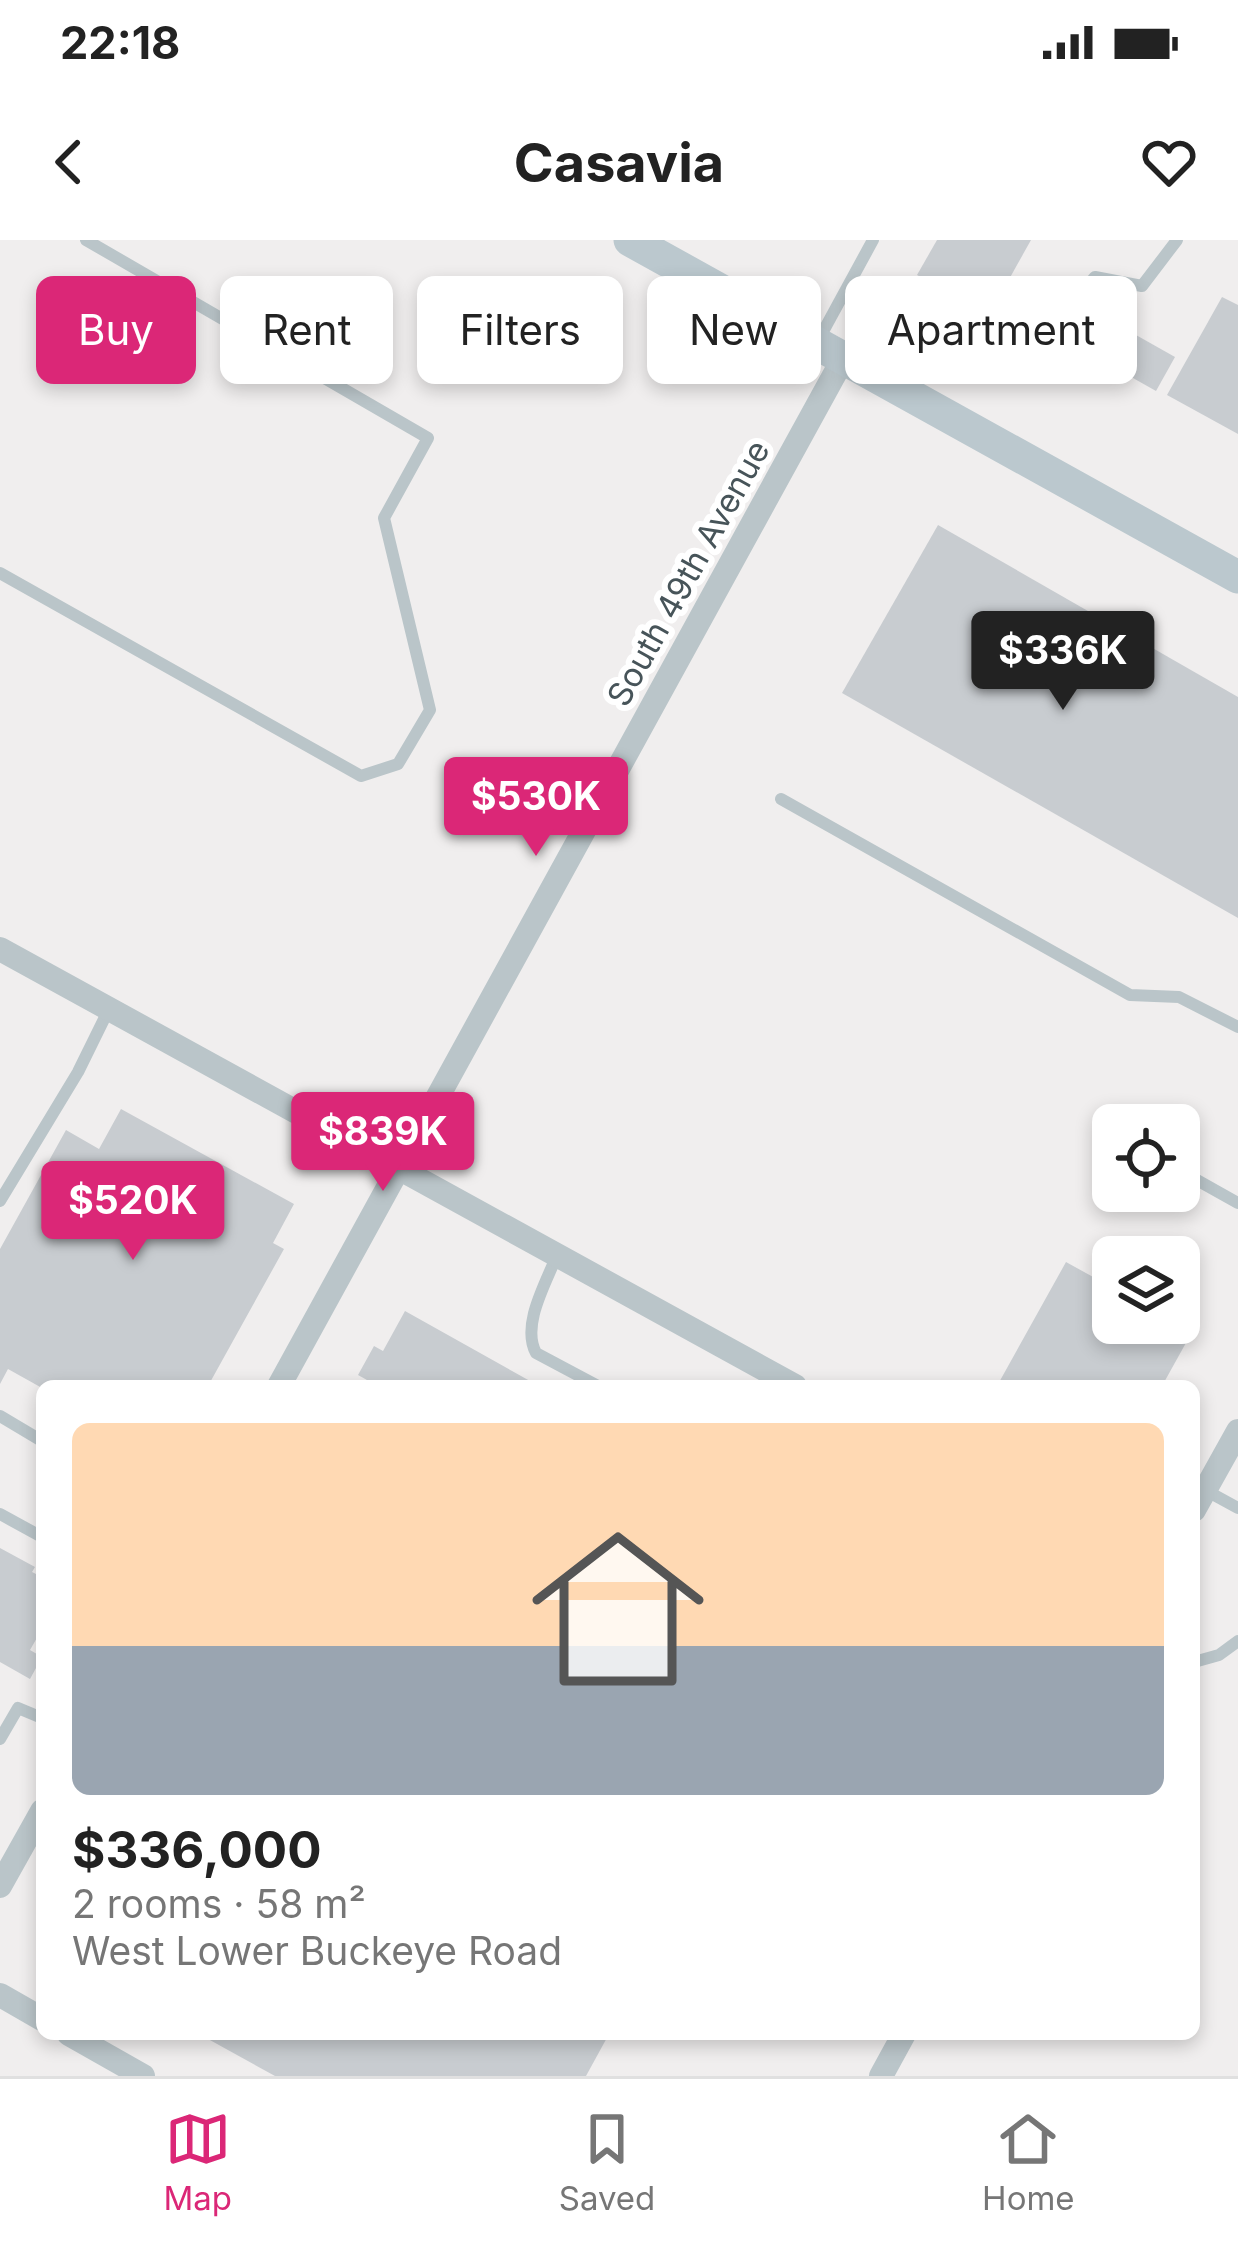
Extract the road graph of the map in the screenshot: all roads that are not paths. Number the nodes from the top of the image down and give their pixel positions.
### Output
1 (86, 240) edge
2 (873, 240) edge
3 (1177, 240) edge
4 (636, 242) edge
5 (1137, 285) edge
6 (830, 351) junction
7 (0, 573) edge
8 (1238, 578) edge
9 (781, 800) dead end
10 (0, 949) edge
11 (109, 1008) junction
12 (1238, 1027) edge
13 (400, 1169) junction
14 (1200, 1182) edge
15 (0, 1201) edge
16 (1238, 1203) edge
17 (556, 1255) junction
18 (282, 1380) edge
19 (587, 1380) edge
20 (785, 1380) edge
21 (0, 1416) edge
22 (1238, 1431) edge
23 (36, 1437) edge
24 (1200, 1500) edge
25 (1238, 1508) edge
26 (0, 1514) edge
27 (36, 1535) edge
28 (1238, 1641) edge
29 (1200, 1660) edge
30 (36, 1716) edge
31 (0, 1739) edge
32 (36, 1821) edge
33 (1, 1880) edge
34 (0, 1995) edge
35 (36, 2015) edge
36 (78, 2040) edge
37 (901, 2040) edge
38 (128, 2072) edge
39 (881, 2076) edge

1 - 7 lane
2 - 6 lane
3 - 5 lane
4 - 6 main road
6 - 8 main road
6 - 13 street, South 49th Avenue
9 - 12 lane
10 - 11 street
11 - 13 street
11 - 15 lane
13 - 17 street
13 - 18 street, South 49th Avenue
14 - 16 lane
17 - 19 lane
17 - 20 street
21 - 23 lane
22 - 24 street
24 - 25 lane
26 - 27 lane
28 - 29 lane
30 - 31 lane
32 - 33 street
34 - 35 street
36 - 38 street
37 - 39 street

